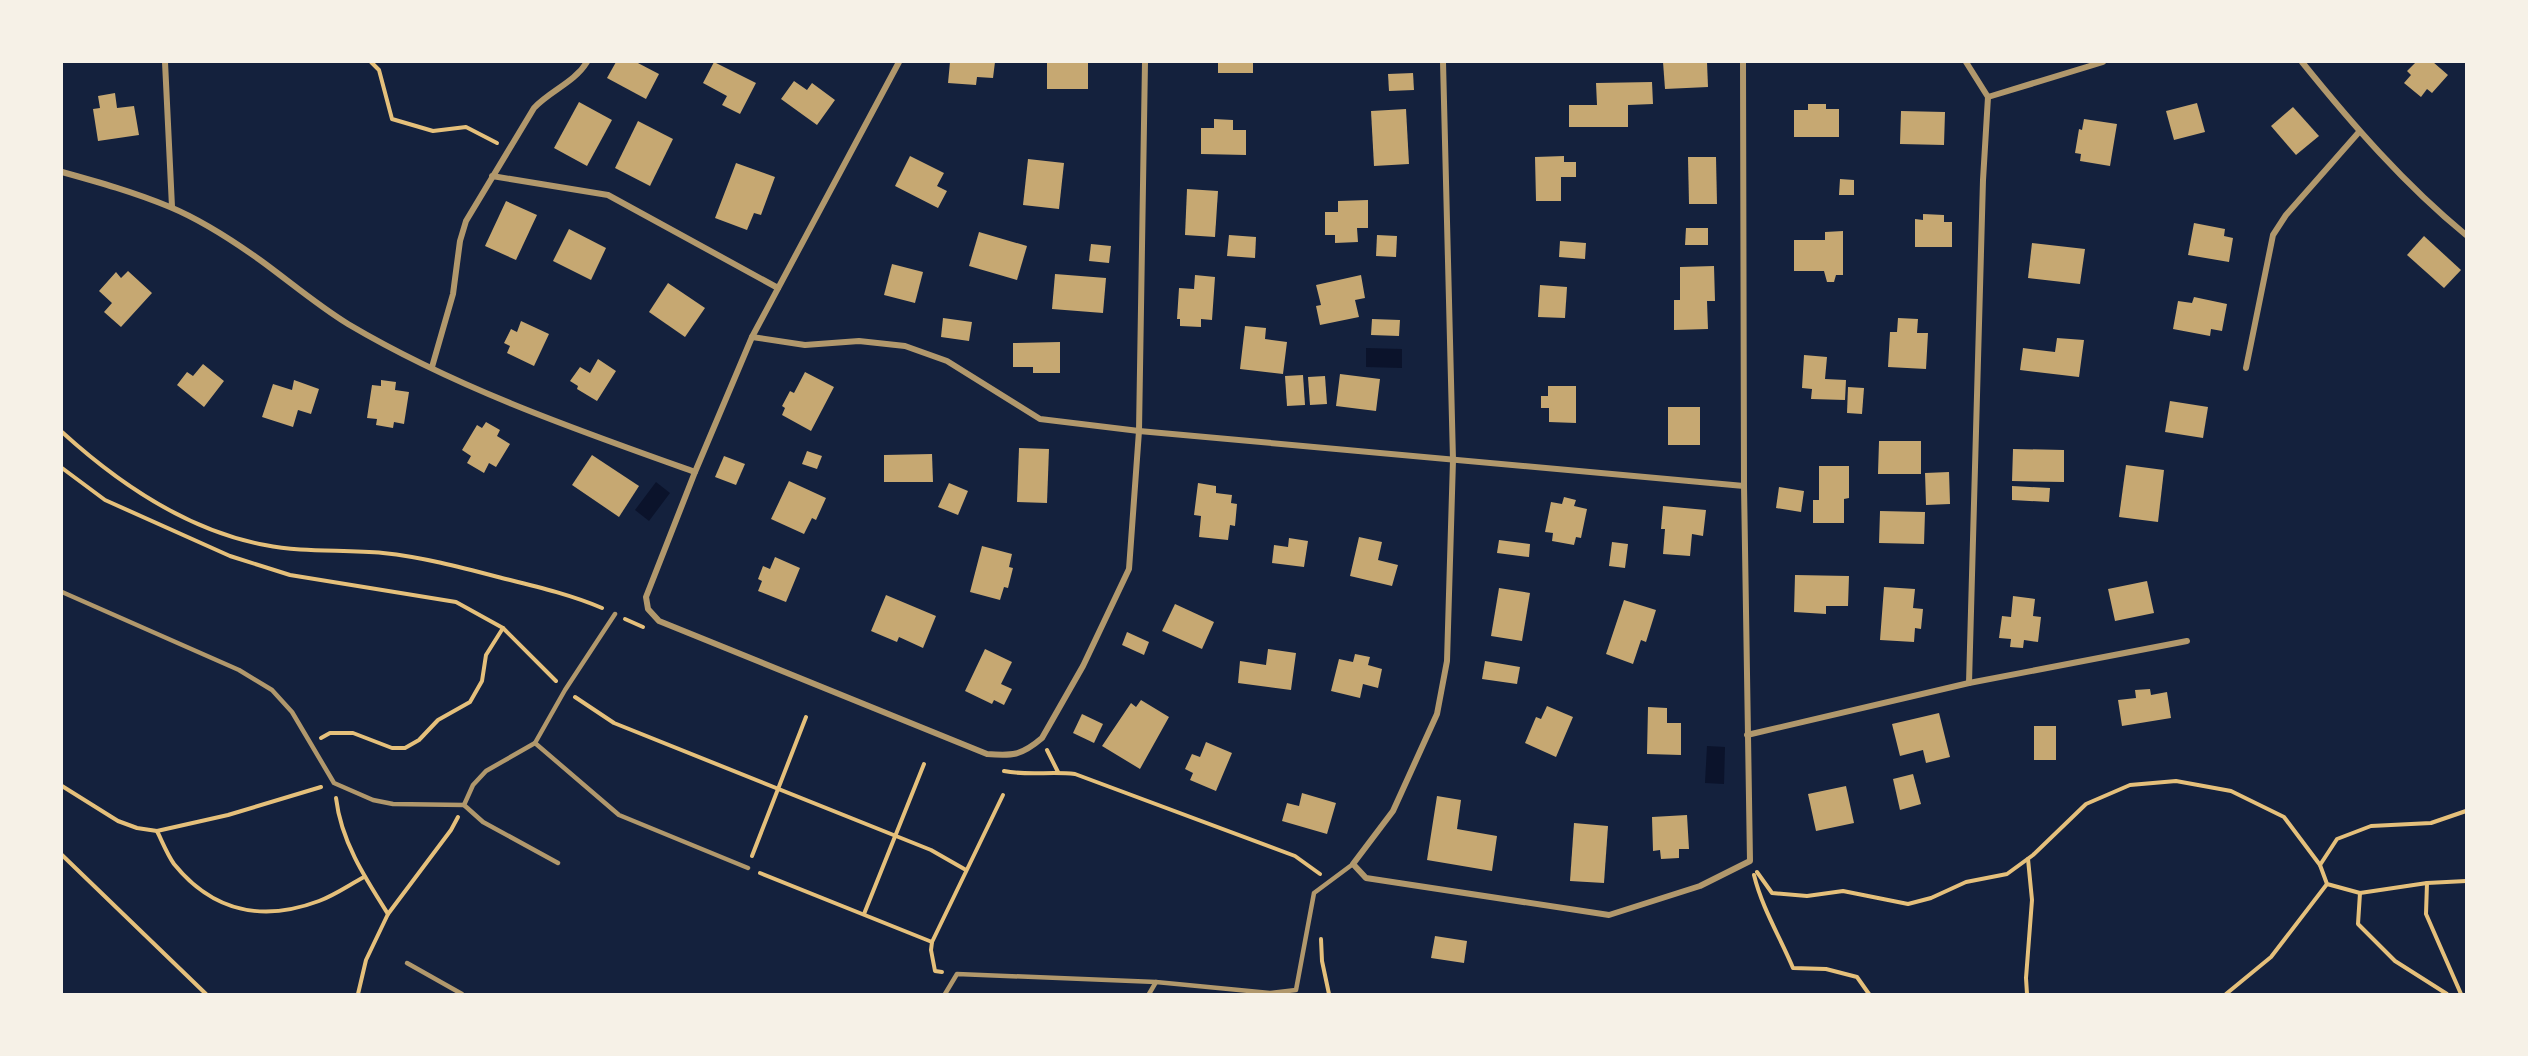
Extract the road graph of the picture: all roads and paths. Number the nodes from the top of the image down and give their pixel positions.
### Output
1 (165, 62) edge
2 (371, 62) edge
3 (587, 62) edge
4 (899, 62) edge
5 (1145, 62) edge
6 (1443, 62) edge
7 (1743, 62) edge
8 (1966, 62) edge
9 (2103, 62) edge
10 (2302, 62) edge
11 (1988, 97) junction
12 (2359, 132) junction
13 (508, 148) junction
14 (62, 172) edge
15 (492, 176) junction
16 (172, 207) junction
17 (2466, 235) edge
18 (778, 288) junction
19 (752, 337) junction
20 (432, 367) junction
21 (2246, 368) dead end
22 (1139, 431) junction
23 (62, 432) edge
24 (1453, 460) junction
25 (62, 468) edge
26 (695, 472) junction
27 (1744, 486) junction
28 (62, 592) edge
29 (615, 614) joint
30 (503, 628) junction
31 (2187, 641) dead end
32 (1969, 683) junction
33 (565, 690) junction
34 (806, 717) dead end
35 (1747, 735) junction
36 (1042, 738) junction
37 (312, 742) junction
38 (535, 743) junction
39 (924, 764) dead end
40 (1058, 772) dead end
41 (334, 783) junction
42 (62, 786) edge
43 (779, 789) junction
44 (1003, 795) dead end
45 (464, 806) junction
46 (2466, 811) edge
47 (157, 831) junction
48 (896, 836) junction
49 (62, 855) edge
50 (2028, 859) junction
51 (1750, 861) junction
52 (558, 863) dead end
53 (1353, 864) junction
54 (2320, 865) junction
55 (748, 868) junction
56 (966, 870) junction
57 (364, 877) junction
58 (2466, 881) edge
59 (2427, 883) junction
60 (2327, 884) junction
61 (2360, 893) junction
62 (388, 914) junction
63 (864, 914) junction
64 (1321, 930) dead end
65 (932, 942) junction
66 (407, 963) dead end
67 (957, 975) junction
68 (1156, 982) junction
69 (206, 994) edge
70 (358, 994) edge
71 (462, 994) edge
72 (945, 994) edge
73 (1149, 994) edge
74 (1329, 994) edge
75 (1869, 994) edge
76 (2027, 994) edge
77 (2226, 994) edge
78 (2447, 994) edge
79 (2461, 994) edge

1 - 16 street
2 - 13 path
3 - 13 street
4 - 18 street
5 - 22 street
6 - 24 street
7 - 27 street
8 - 11 street
9 - 11 street
10 - 12 street
11 - 32 street
12 - 17 street
12 - 21 street
13 - 15 street
14 - 16 street
15 - 18 street
15 - 20 street
16 - 20 street
18 - 19 street
19 - 22 street
19 - 26 street
20 - 26 street
22 - 24 street
22 - 36 street
23 - 29 path
24 - 27 street
24 - 53 street
25 - 30 path
26 - 36 street
27 - 35 street
28 - 37 lane
29 - 33 lane
30 - 33 path
30 - 37 path
31 - 32 street
32 - 35 street
33 - 38 lane
33 - 43 path
34 - 43 path
35 - 51 street
36 - 40 path
37 - 41 lane
38 - 45 lane
38 - 55 lane
39 - 48 path
41 - 45 lane
41 - 47 path
41 - 57 path
42 - 47 path
43 - 48 path
43 - 55 path
44 - 56 path
45 - 52 lane
45 - 62 path
46 - 54 path
47 - 57 path
48 - 56 path
48 - 63 path
49 - 69 path
50 - 51 path
50 - 54 path
50 - 76 path
51 - 53 street
51 - 75 path
53 - 68 lane
54 - 60 path
55 - 63 path
56 - 65 path
57 - 62 path
58 - 59 path
59 - 61 path
59 - 79 path
60 - 61 path
60 - 77 path
61 - 78 path
62 - 70 path
63 - 65 path
64 - 74 path
65 - 67 path
66 - 71 lane
67 - 68 lane
67 - 72 lane
68 - 73 lane

